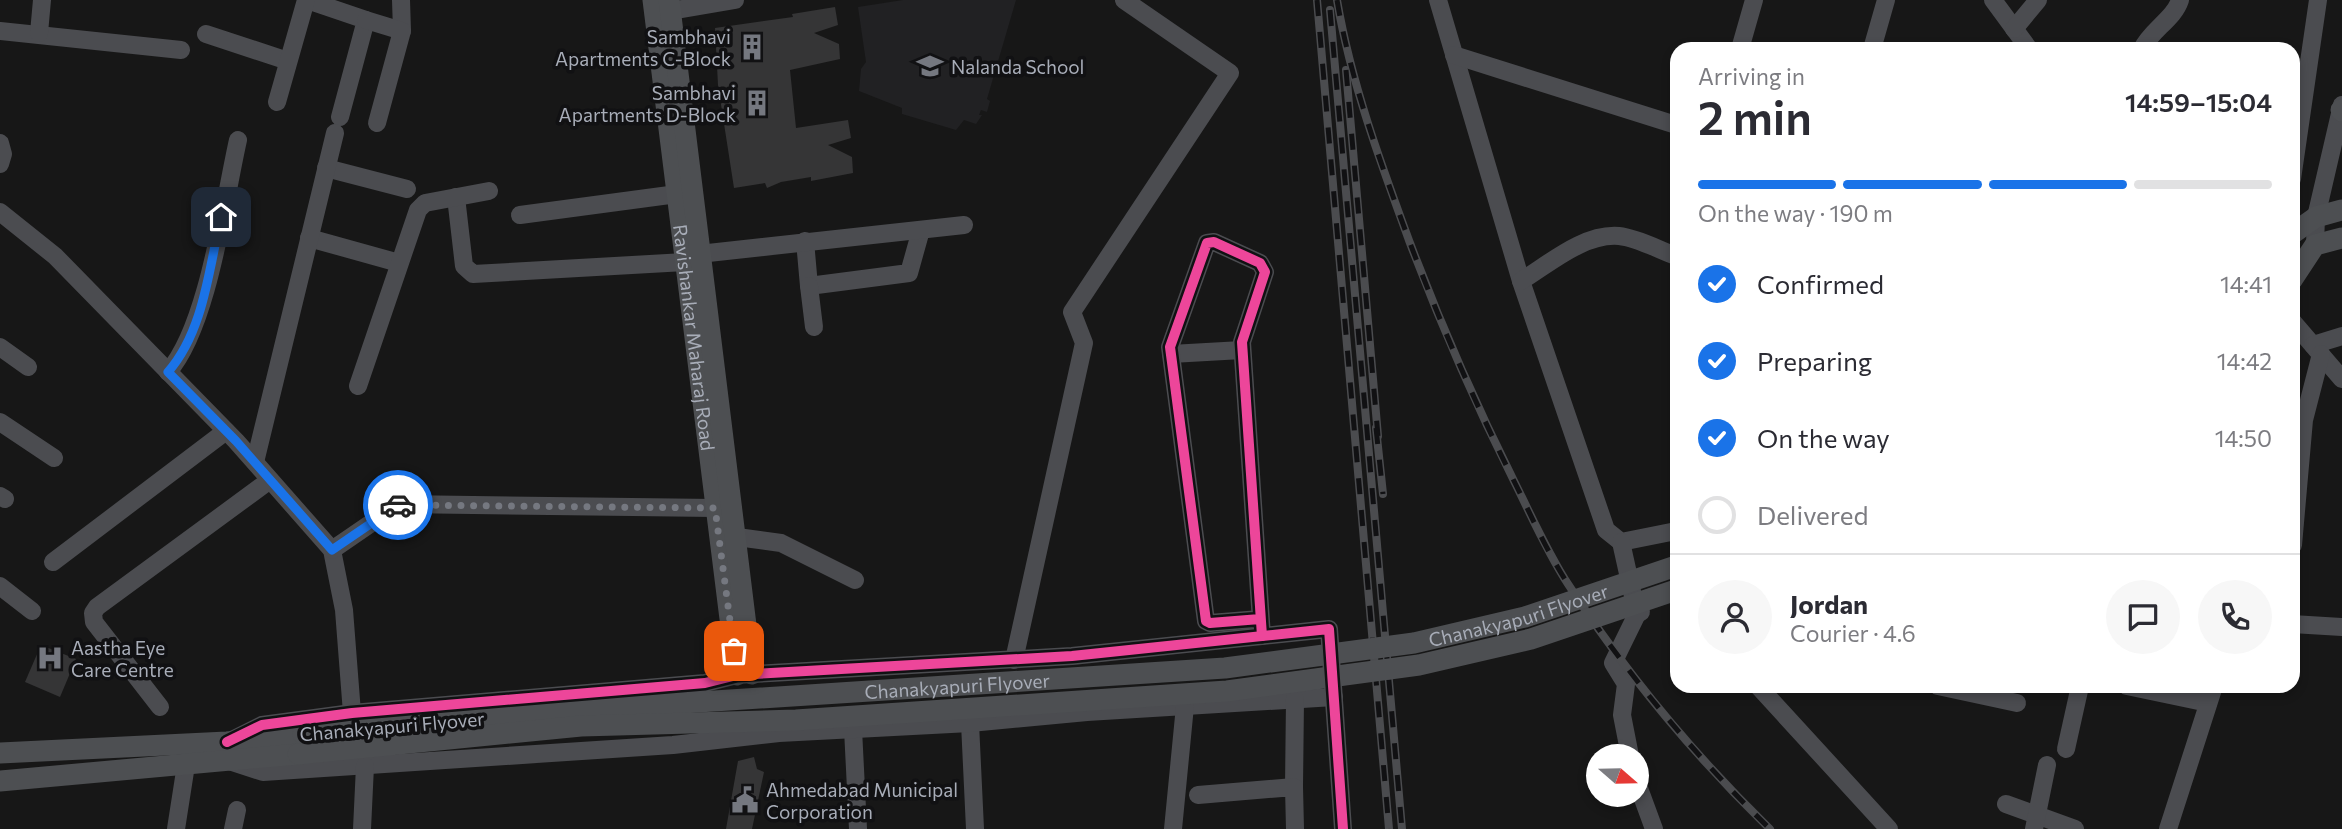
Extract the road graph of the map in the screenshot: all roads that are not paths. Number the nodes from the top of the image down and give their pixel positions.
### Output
1 (42, 0) edge
2 (307, 0) edge
3 (401, 0) edge
4 (735, 0) edge
5 (1124, 0) edge
6 (1438, 0) edge
7 (1754, 0) edge
8 (1886, 0) edge
9 (1993, 0) edge
10 (2038, 0) edge
11 (2180, 0) edge
12 (2318, 0) edge
13 (662, 6) edge
14 (366, 20) junction
15 (2014, 29) junction
16 (0, 31) edge
17 (402, 31) junction
18 (39, 33) junction
19 (206, 34) dead end
20 (1742, 42) edge
21 (1874, 42) edge
22 (2024, 42) edge
23 (2147, 42) edge
24 (181, 50) dead end
25 (1454, 55) junction
26 (288, 61) junction
27 (276, 102) dead end
28 (2342, 108) edge
29 (377, 123) dead end
30 (1670, 123) edge
31 (2300, 124) edge
32 (238, 140) dead end
33 (0, 143) edge
34 (0, 164) edge
35 (326, 168) junction
36 (407, 188) dead end
37 (489, 191) dead end
38 (677, 194) junction
39 (456, 197) junction
40 (2342, 210) edge
41 (0, 212) edge
42 (520, 215) dead end
43 (2316, 217) junction
44 (964, 225) dead end
45 (2300, 228) edge
46 (920, 230) junction
47 (309, 238) junction
48 (2342, 238) edge
49 (805, 241) junction
50 (2315, 245) junction
51 (1670, 254) edge
52 (692, 258) junction
53 (2300, 262) edge
54 (398, 263) junction
55 (1521, 281) junction
56 (809, 286) junction
57 (814, 327) dead end
58 (2300, 330) edge
59 (2342, 336) edge
60 (0, 347) edge
61 (1242, 350) junction
62 (2317, 350) junction
63 (1171, 354) junction
64 (28, 367) dead end
65 (168, 372) junction
66 (2342, 379) edge
67 (358, 386) dead end
68 (0, 422) edge
69 (226, 431) junction
70 (54, 458) dead end
71 (255, 462) junction
72 (2300, 465) edge
73 (270, 480) junction
74 (715, 508) junction
75 (1670, 532) edge
76 (737, 537) junction
77 (1621, 542) junction
78 (332, 550) junction
79 (52, 562) dead end
80 (1670, 568) edge
81 (855, 580) dead end
82 (0, 586) edge
83 (1670, 592) edge
84 (1670, 600) edge
85 (32, 611) dead end
86 (1637, 614) junction
87 (2300, 624) edge
88 (1261, 627) junction
89 (2342, 627) edge
90 (1014, 660) junction
91 (745, 675) junction
92 (1764, 693) edge
93 (1971, 693) edge
94 (2078, 693) edge
95 (2158, 693) edge
96 (2212, 693) edge
97 (1334, 698) junction
98 (1295, 699) junction
99 (2017, 703) dead end
100 (2208, 704) junction
101 (1185, 706) junction
102 (160, 708) dead end
103 (352, 713) junction
104 (971, 723) junction
105 (853, 729) junction
106 (779, 733) junction
107 (722, 740) junction
108 (300, 744) junction
109 (1628, 744) edge
110 (2066, 749) dead end
111 (228, 751) junction
112 (0, 753) edge
113 (186, 765) junction
114 (2048, 765) dead end
115 (365, 766) junction
116 (0, 780) edge
117 (1294, 786) junction
118 (1198, 795) dead end
119 (2006, 804) dead end
120 (1646, 807) edge
121 (237, 810) dead end
122 (2036, 822) edge
123 (176, 829) edge
124 (233, 829) edge
125 (362, 829) edge
126 (858, 829) edge
127 (975, 829) edge
128 (1174, 829) edge
129 (1295, 829) edge
130 (1343, 829) edge
131 (1654, 829) edge
132 (1889, 829) edge
133 (2075, 829) edge
134 (2168, 829) edge

1 - 18 street
2 - 14 street
2 - 26 street
3 - 17 street
4 - 13 street
5 - 90 street
6 - 25 street
7 - 20 street
8 - 21 street
9 - 15 street
10 - 15 street
11 - 23 street
12 - 31 street
13 - 38 main road, Ravishankar Maharaj Road
13 - 52 main road, Ravishankar Maharaj Road
14 - 17 street
14 - 35 street
15 - 22 street
16 - 18 street
17 - 29 street
18 - 24 street
19 - 26 street
25 - 30 street
25 - 55 street
26 - 27 street
28 - 43 street
32 - 65 street
33 - 34 street
35 - 36 street
35 - 47 street
37 - 39 street
38 - 42 street
38 - 52 main road, Ravishankar Maharaj Road
39 - 52 street
39 - 54 street
40 - 43 main road
41 - 65 street
43 - 45 main road
43 - 50 street
44 - 46 street
46 - 49 street
46 - 56 street
47 - 54 street
47 - 71 street
48 - 50 main road
49 - 52 street
49 - 56 street
50 - 53 main road
51 - 55 street
52 - 74 main road, Ravishankar Maharaj Road
52 - 76 main road, Ravishankar Maharaj Road
54 - 67 street
55 - 77 street
56 - 57 street
58 - 62 street
59 - 62 street
60 - 64 street
61 - 63 street
61 - 63 street
61 - 88 street
62 - 66 street
62 - 72 street
63 - 88 street
65 - 69 street
68 - 70 street
69 - 71 street
69 - 79 street
71 - 73 street
73 - 78 street
73 - 102 street
74 - 78 street
74 - 91 main road, Ravishankar Maharaj Road
75 - 77 street
76 - 81 street
76 - 91 main road, Ravishankar Maharaj Road
77 - 86 street
78 - 103 street
80 - 108 main road, Chanakyapuri Flyover, bridge
82 - 85 street
83 - 108 main road, Chanakyapuri Flyover, bridge
84 - 86 street
86 - 109 street
87 - 89 street
88 - 90 street
88 - 97 street
90 - 91 street
91 - 103 street
91 - 106 street
91 - 107 street
92 - 132 street
93 - 99 street
94 - 110 street
95 - 100 street
96 - 100 street
97 - 98 street
97 - 130 street
98 - 101 street
98 - 117 street
100 - 134 street
101 - 104 street
101 - 128 street
103 - 111 street
104 - 105 street
104 - 127 street
105 - 106 street
105 - 126 street
106 - 107 street
107 - 115 street
108 - 111 main road, Chanakyapuri Flyover
111 - 112 main road
111 - 113 main road
111 - 115 street
113 - 116 main road
113 - 123 street
114 - 122 street
115 - 125 street
117 - 118 street
117 - 129 street
119 - 122 street
120 - 131 street
121 - 124 street
122 - 133 street

